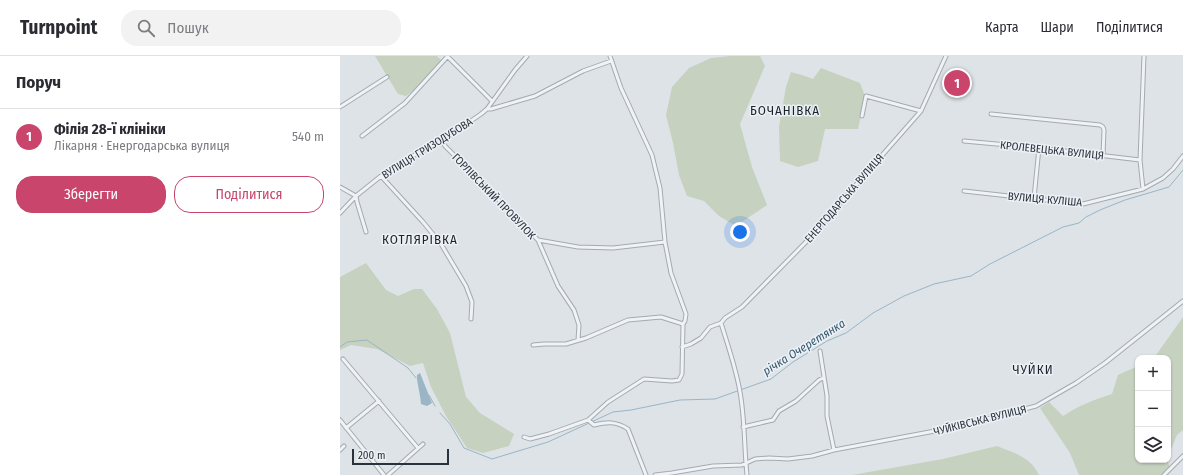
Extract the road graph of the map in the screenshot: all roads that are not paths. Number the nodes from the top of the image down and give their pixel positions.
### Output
1 (447, 56) edge
2 (527, 56) edge
3 (610, 56) edge
4 (946, 56) edge
5 (1144, 56) edge
6 (611, 61) junction
7 (387, 78) dead end
8 (492, 101) junction
9 (340, 107) edge
10 (487, 108) junction
11 (921, 111) junction
12 (991, 114) dead end
13 (862, 116) dead end
14 (362, 136) dead end
15 (442, 140) junction
16 (964, 141) dead end
17 (1039, 148) junction
18 (1103, 155) junction
19 (1183, 156) edge
20 (1140, 160) junction
21 (381, 176) junction
22 (340, 187) edge
23 (1143, 188) junction
24 (964, 191) dead end
25 (356, 196) junction
26 (1034, 198) junction
27 (340, 213) edge
28 (366, 232) dead end
29 (538, 240) junction
30 (664, 242) junction
31 (1183, 301) edge
32 (471, 319) dead end
33 (721, 323) junction
34 (683, 324) junction
35 (578, 340) junction
36 (533, 345) dead end
37 (682, 347) junction
38 (820, 351) dead end
39 (344, 358) dead end
40 (823, 378) junction
41 (379, 401) junction
42 (340, 420) edge
43 (588, 420) junction
44 (744, 427) junction
45 (346, 428) junction
46 (524, 437) dead end
47 (423, 444) dead end
48 (344, 446) dead end
49 (418, 448) junction
50 (340, 450) edge
51 (834, 450) junction
52 (1183, 456) edge
53 (746, 463) junction
54 (384, 475) edge
55 (388, 475) edge
56 (646, 475) edge
57 (655, 475) edge
58 (747, 475) edge
59 (1164, 475) edge

1 - 8 street
1 - 14 street
2 - 8 street
3 - 6 street
4 - 11 street, ЕНЕРГОДАРСЬКА ВУЛИЦЯ
5 - 20 street
6 - 10 street, ВУЛИЦЯ ГРИЗОДУБОВА
6 - 30 street
7 - 9 street
8 - 10 street
10 - 15 street, ВУЛИЦЯ ГРИЗОДУБОВА
11 - 13 street
11 - 33 street, ЕНЕРГОДАРСЬКА ВУЛИЦЯ
12 - 18 street
15 - 21 street, ВУЛИЦЯ ГРИЗОДУБОВА
15 - 29 street, ГОРЛІВСЬКИЙ ПРОВУЛОК
16 - 17 street, КРОЛЕВЕЦЬКА ВУЛИЦЯ
17 - 18 street, КРОЛЕВЕЦЬКА ВУЛИЦЯ
17 - 26 street
18 - 20 street, КРОЛЕВЕЦЬКА ВУЛИЦЯ
19 - 23 street, ВУЛИЦЯ КУЛІША
20 - 23 street
21 - 25 street, ВУЛИЦЯ ГРИЗОДУБОВА
21 - 32 street
22 - 25 street
23 - 26 street, ВУЛИЦЯ КУЛІША
24 - 26 street, ВУЛИЦЯ КУЛІША
25 - 27 street, ВУЛИЦЯ ГРИЗОДУБОВА
25 - 28 street
29 - 30 street
29 - 35 street, ГОРЛІВСЬКИЙ ПРОВУЛОК
30 - 34 street
31 - 51 street, ЧУЙКІВСЬКА ВУЛИЦЯ
33 - 37 street, ЕНЕРГОДАРСЬКА ВУЛИЦЯ
33 - 44 street
34 - 35 street
34 - 37 street
35 - 36 street
37 - 43 street
38 - 40 street
39 - 41 street
40 - 44 street
40 - 51 street
41 - 45 street
41 - 49 street
42 - 45 street
43 - 46 street
43 - 56 street
44 - 53 street
45 - 54 street
47 - 49 street
48 - 50 street
49 - 55 street
51 - 53 street, ЧУЙКІВСЬКА ВУЛИЦЯ
52 - 59 street
53 - 57 street, ЧУЙКІВСЬКА ВУЛИЦЯ
53 - 58 street

